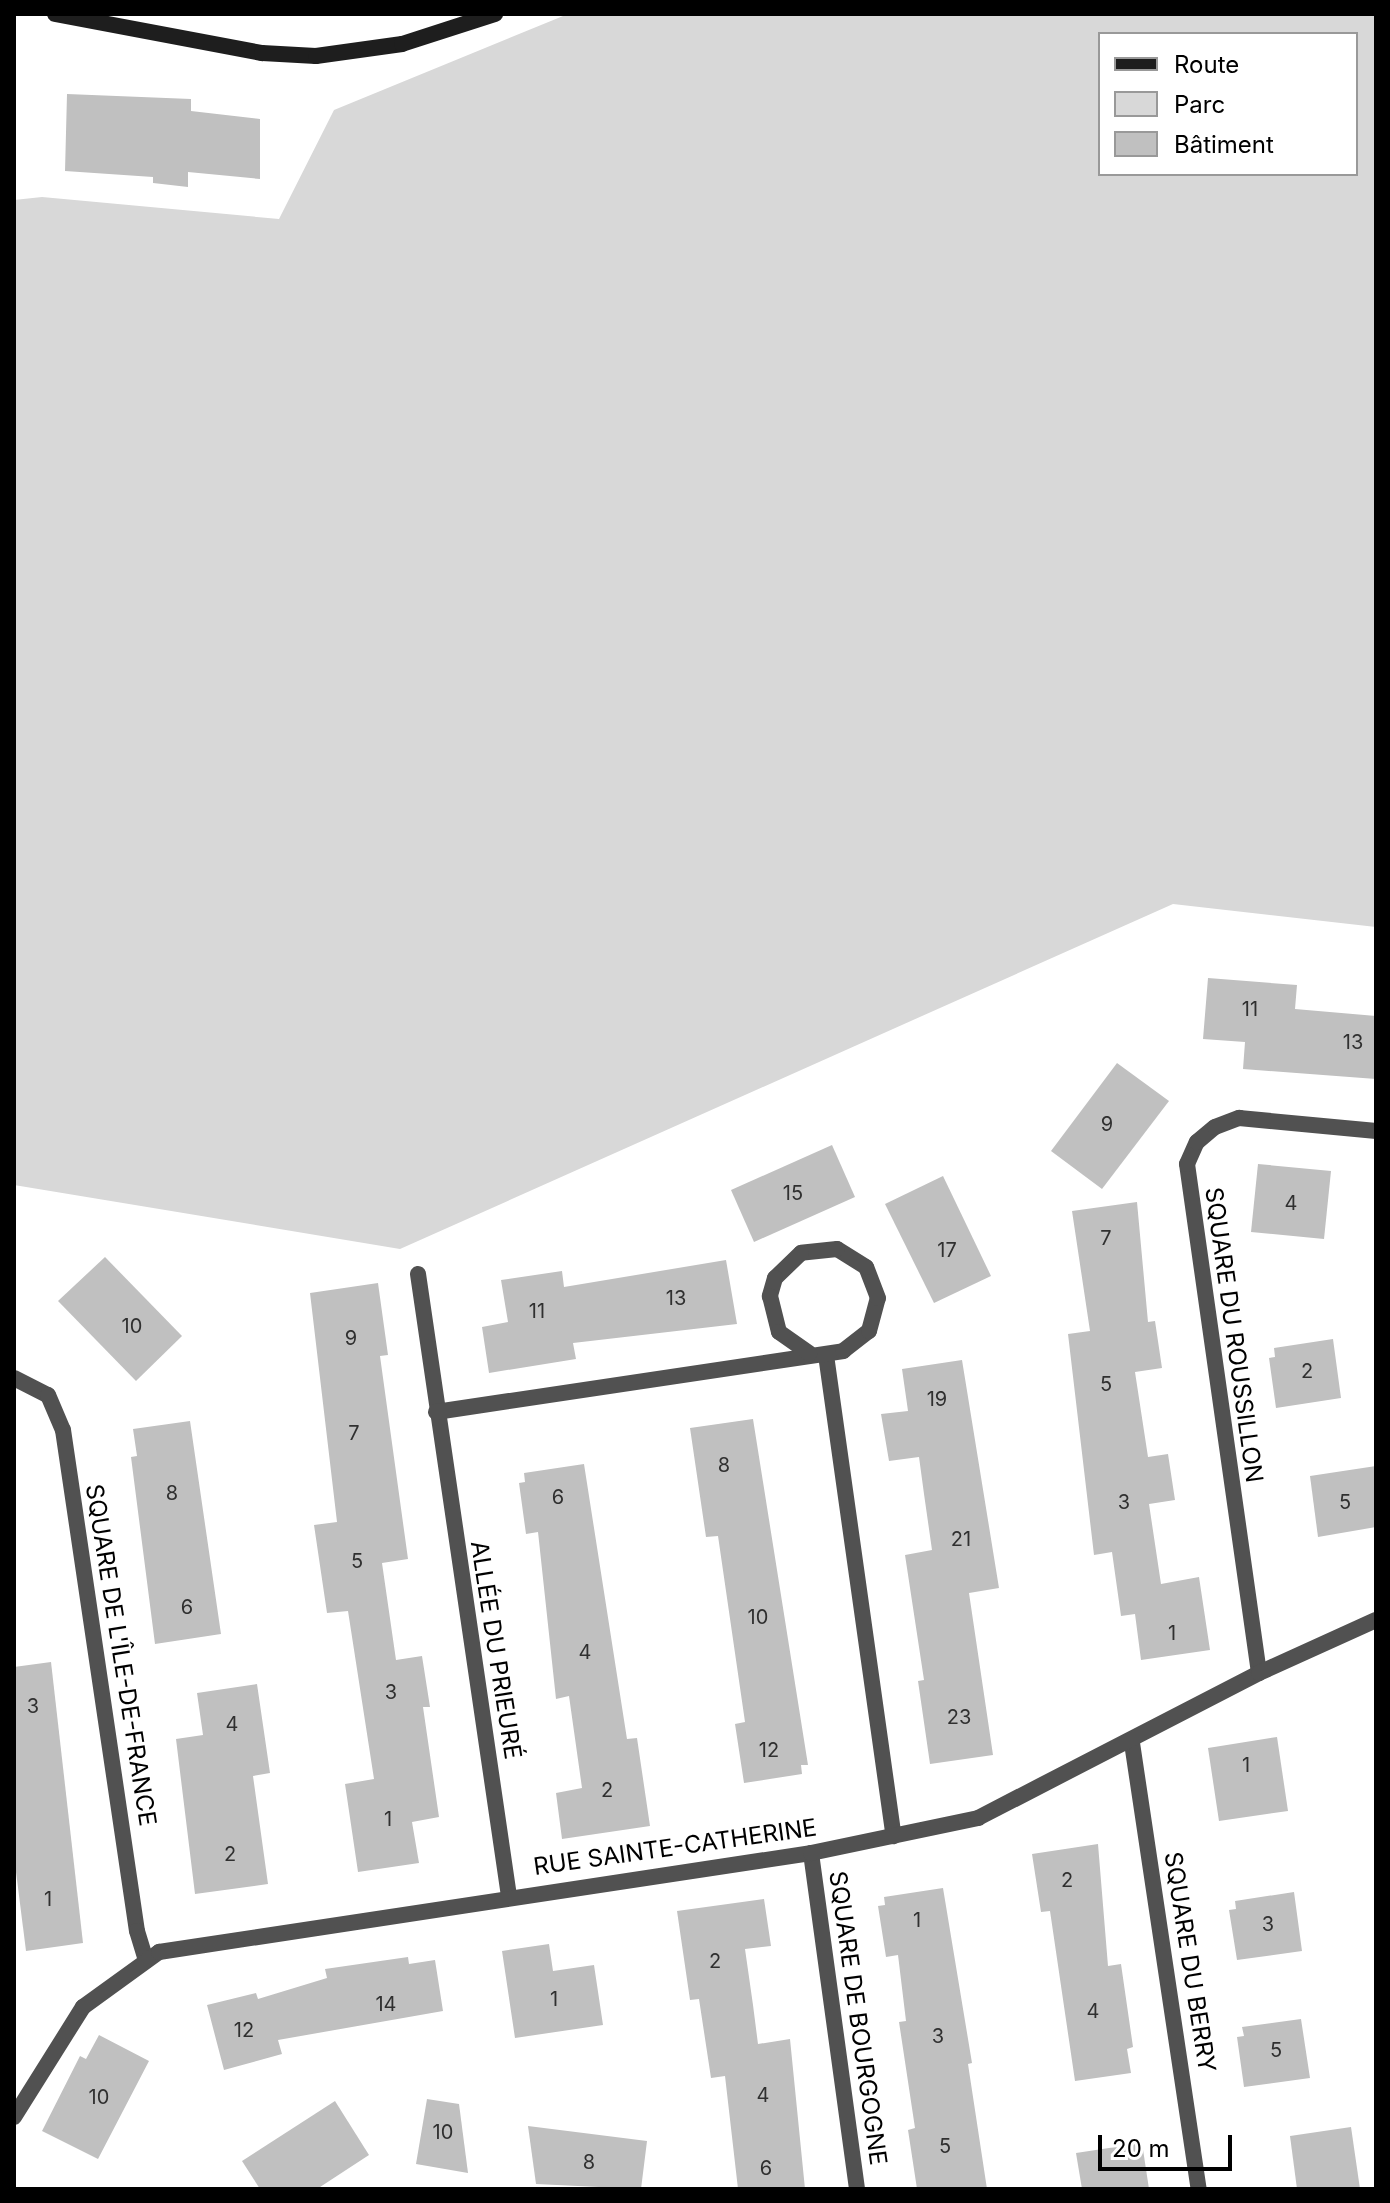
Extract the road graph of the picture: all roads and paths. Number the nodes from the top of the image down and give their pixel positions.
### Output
1 (55, 14) edge
2 (495, 14) edge
3 (1376, 1131) edge
4 (418, 1274) dead end
5 (818, 1354) junction
6 (14, 1378) edge
7 (436, 1412) junction
8 (1376, 1620) edge
9 (1259, 1673) junction
10 (1132, 1743) junction
11 (894, 1836) junction
12 (811, 1853) junction
13 (509, 1896) junction
14 (146, 1961) junction
15 (14, 2117) edge
16 (857, 2189) edge
17 (1199, 2189) edge

1 - 2 street
3 - 9 street, SQUARE DU ROUSSILLON
4 - 7 street, ALLÉE DU PRIEURÉ
5 - 5 street
5 - 7 street
5 - 11 street
6 - 14 street, SQUARE DE L'ÎLE-DE-FRANCE
7 - 13 street, ALLÉE DU PRIEURÉ
8 - 9 street, RUE SAINTE-CATHERINE
9 - 10 street, RUE SAINTE-CATHERINE
10 - 11 street, RUE SAINTE-CATHERINE
10 - 17 street, SQUARE DU BERRY
11 - 12 street, RUE SAINTE-CATHERINE
12 - 13 street, RUE SAINTE-CATHERINE
12 - 16 street, SQUARE DE BOURGOGNE
13 - 14 street, RUE SAINTE-CATHERINE
14 - 15 street, RUE SAINTE-CATHERINE

